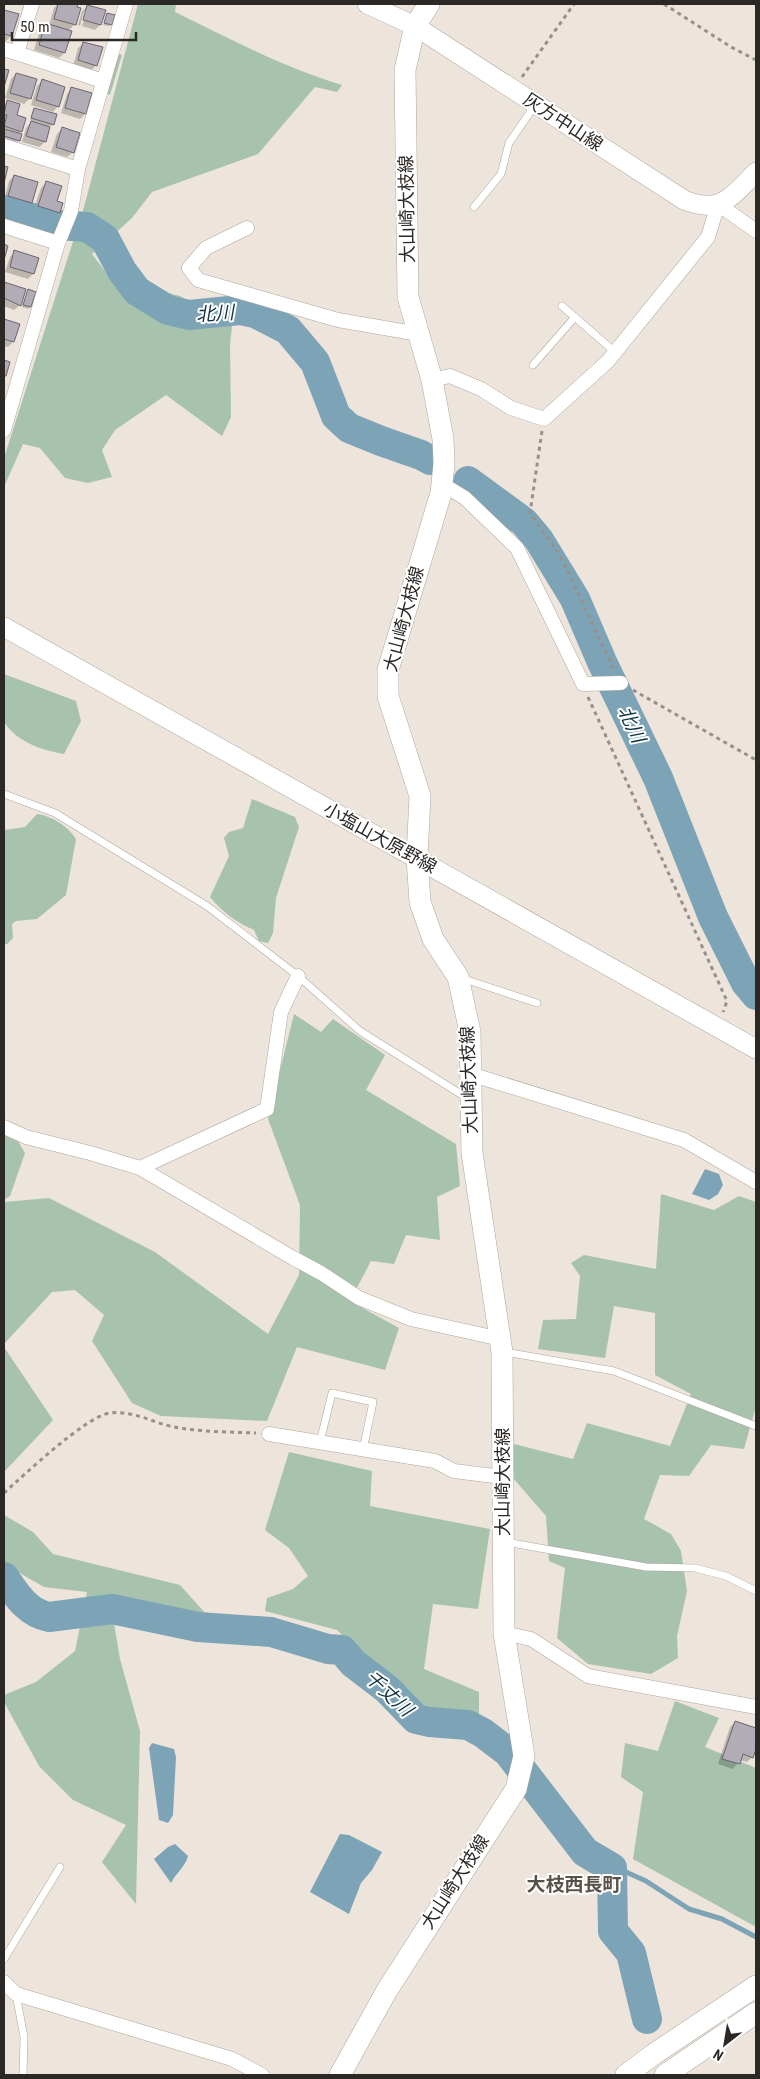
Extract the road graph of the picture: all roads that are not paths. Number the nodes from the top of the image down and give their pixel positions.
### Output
1 (32, 4) edge
2 (126, 4) edge
3 (367, 4) edge
4 (429, 4) edge
5 (415, 26) junction
6 (10, 51) edge
7 (103, 81) junction
8 (536, 104) junction
9 (4, 146) edge
10 (78, 169) junction
11 (756, 172) edge
12 (718, 204) junction
13 (474, 207) dead end
14 (4, 226) edge
15 (247, 228) dead end
16 (756, 231) edge
17 (58, 243) junction
18 (562, 306) dead end
19 (575, 317) junction
20 (419, 334) junction
21 (615, 352) junction
22 (534, 365) dead end
23 (432, 380) junction
24 (4, 430) edge
25 (442, 484) junction
26 (4, 627) edge
27 (621, 683) road end
28 (4, 794) edge
29 (417, 858) junction
30 (298, 976) junction
31 (458, 977) junction
32 (537, 1003) dead end
33 (756, 1048) edge
34 (470, 1074) junction
35 (472, 1101) junction
36 (4, 1127) edge
37 (140, 1168) junction
38 (756, 1182) edge
39 (502, 1345) junction
40 (756, 1426) edge
41 (269, 1434) road end
42 (320, 1442) junction
43 (363, 1451) junction
44 (502, 1477) junction
45 (503, 1542) junction
46 (756, 1591) edge
47 (504, 1633) junction
48 (756, 1707) edge
49 (60, 1867) dead end
50 (4, 1960) edge
51 (4, 1982) edge
52 (756, 1986) edge
53 (16, 1994) junction
54 (756, 2013) edge
55 (23, 2075) edge
56 (262, 2075) edge
57 (340, 2075) edge
58 (626, 2075) edge
59 (666, 2075) edge

1 - 6 street
2 - 7 street
3 - 5 main road, 灰方中山線
4 - 5 main road, 大山崎大枝線
5 - 8 main road, 灰方中山線
5 - 20 main road, 大山崎大枝線
6 - 7 street
7 - 10 street
8 - 12 main road, 灰方中山線
8 - 13 lane
9 - 10 street
10 - 17 street
11 - 12 main road
12 - 16 street
12 - 21 street
14 - 17 street
15 - 20 street
17 - 24 street
18 - 19 lane
19 - 21 lane
19 - 22 lane
20 - 23 main road, 大山崎大枝線
21 - 23 street
23 - 25 main road, 大山崎大枝線
25 - 27 street
25 - 29 main road, 大山崎大枝線
26 - 29 main road, 小塩山大原野線
28 - 30 lane
29 - 31 main road, 大山崎大枝線
29 - 33 main road, 小塩山大原野線
30 - 35 lane
30 - 37 street
31 - 32 lane
31 - 34 main road, 大山崎大枝線
34 - 35 main road, 大山崎大枝線
34 - 38 street
35 - 39 main road, 大山崎大枝線
36 - 37 street
37 - 39 street
39 - 40 lane
39 - 44 main road, 大山崎大枝線
41 - 42 street
42 - 43 street
42 - 43 lane
43 - 44 street
44 - 45 main road, 大山崎大枝線
45 - 46 lane
45 - 47 main road, 大山崎大枝線
47 - 48 street
47 - 57 main road, 大山崎大枝線
49 - 50 lane
51 - 53 street
52 - 58 main road
53 - 55 lane
53 - 56 street
54 - 59 main road

